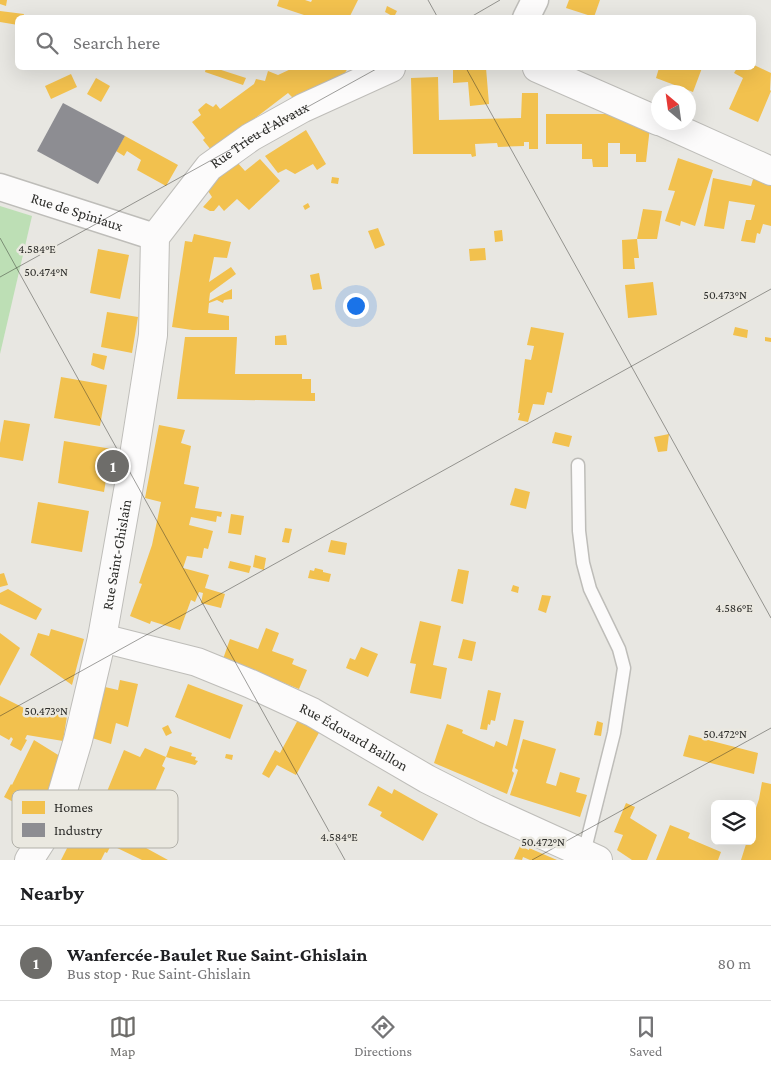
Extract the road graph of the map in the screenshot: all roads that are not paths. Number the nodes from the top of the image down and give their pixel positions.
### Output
1 (535, 0) edge
2 (528, 15) edge
3 (387, 70) edge
4 (542, 70) edge
5 (651, 118) edge
6 (678, 130) edge
7 (771, 171) edge
8 (0, 187) edge
9 (155, 237) junction
10 (578, 465) dead end
11 (102, 638) junction
12 (63, 790) edge
13 (37, 848) edge
14 (591, 857) edge
15 (29, 860) edge

1 - 2 street
3 - 9 main road, Rue Trieu d'Alvaux
4 - 5 main road
6 - 7 main road
8 - 9 street, Rue de Spiniaux
9 - 11 main road, Rue Saint-Ghislain
10 - 14 lane
11 - 12 main road, Rue Saint-Ghislain
11 - 14 main road, Rue Édouard Baillon
13 - 15 main road, Rue Saint-Ghislain

